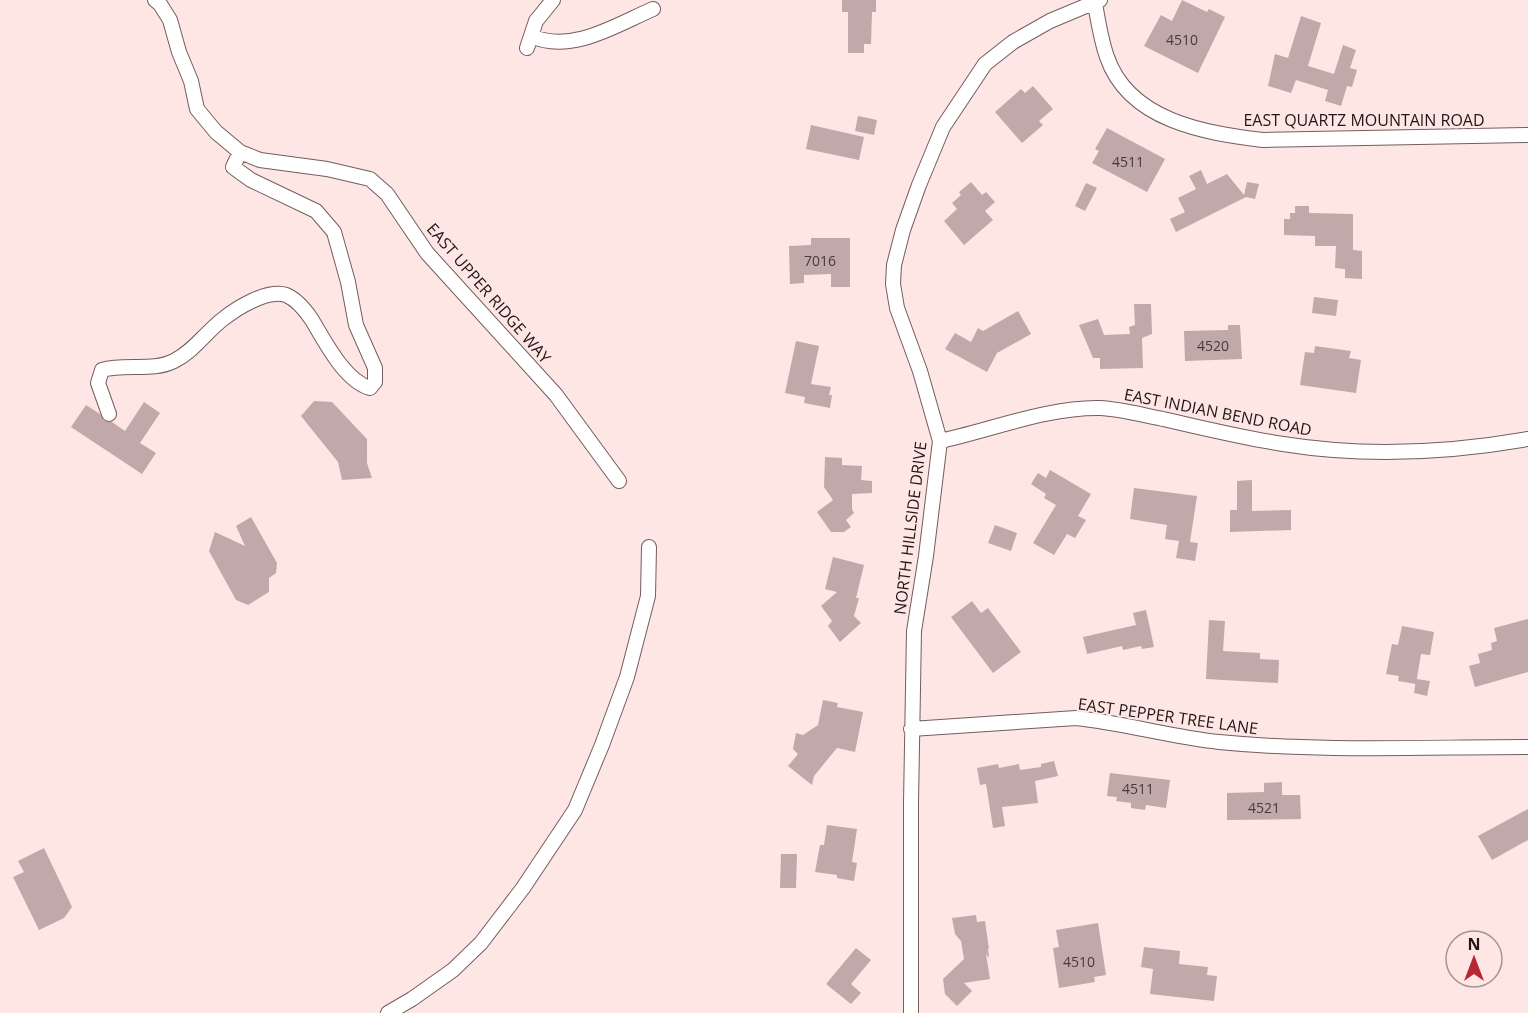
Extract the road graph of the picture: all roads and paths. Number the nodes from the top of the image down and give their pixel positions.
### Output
1 (154, 0) edge
2 (553, 0) edge
3 (1098, 1) edge
4 (653, 9) dead end
5 (1528, 135) edge
6 (240, 152) junction
7 (109, 414) dead end
8 (1528, 439) edge
9 (940, 441) junction
10 (619, 480) dead end
11 (649, 547) dead end
12 (912, 729) junction
13 (1528, 747) edge
14 (388, 1013) edge
15 (911, 1013) edge

1 - 6 street, EAST UPPER RIDGE WAY
2 - 4 street
3 - 5 street, EAST QUARTZ MOUNTAIN ROAD
3 - 9 street, NORTH HILLSIDE DRIVE
6 - 7 street
6 - 10 street, EAST UPPER RIDGE WAY
8 - 9 street, EAST INDIAN BEND ROAD
9 - 12 street, NORTH HILLSIDE DRIVE
11 - 14 street
12 - 13 street, EAST PEPPER TREE LANE
12 - 15 street, NORTH HILLSIDE DRIVE

